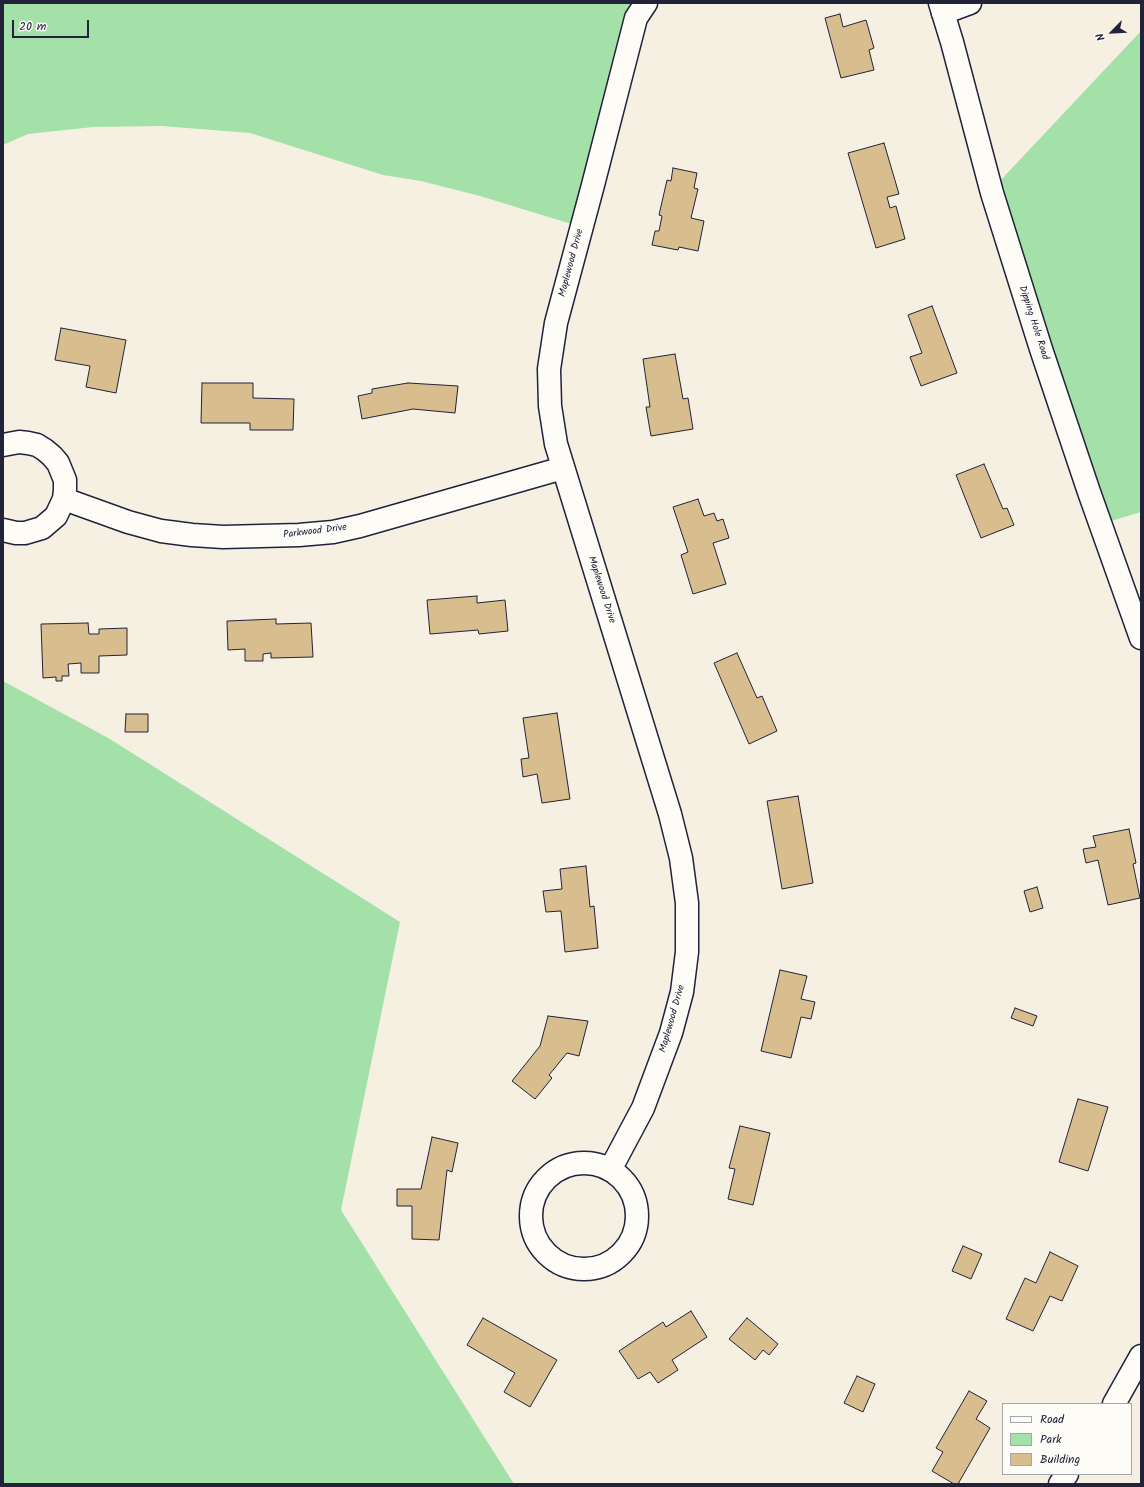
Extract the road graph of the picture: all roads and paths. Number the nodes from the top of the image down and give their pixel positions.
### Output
1 (646, 3) edge
2 (970, 3) edge
3 (941, 8) edge
4 (3, 445) edge
5 (563, 468) junction
6 (64, 499) junction
7 (3, 530) edge
8 (1141, 638) edge
9 (610, 1170) junction
10 (1141, 1356) edge
11 (1115, 1403) edge
12 (1066, 1475) edge
13 (1060, 1484) edge

1 - 5 street, Maplewood Drive
2 - 3 street
3 - 8 street, Dipping Hole Road
4 - 6 street
5 - 6 street, Parkwood Drive
5 - 9 street, Maplewood Drive
6 - 7 street
9 - 9 street
10 - 11 street
12 - 13 street

